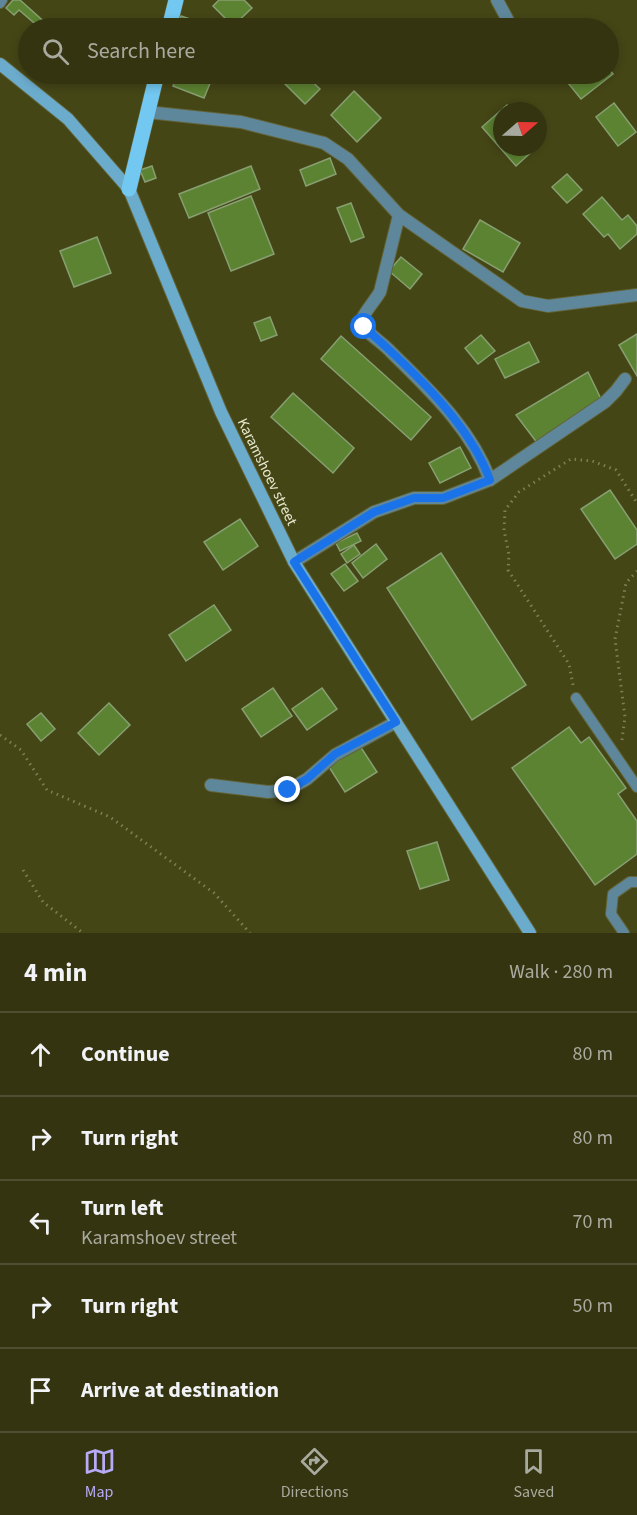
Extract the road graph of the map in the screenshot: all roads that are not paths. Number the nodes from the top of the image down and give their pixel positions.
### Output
1 (176, 0) edge
2 (497, 0) edge
3 (172, 18) edge
4 (507, 18) edge
5 (0, 64) edge
6 (18, 79) edge
7 (25, 84) edge
8 (154, 84) edge
9 (147, 112) junction
10 (129, 189) junction
11 (399, 215) junction
12 (637, 295) edge
13 (625, 379) dead end
14 (490, 480) junction
15 (294, 562) junction
16 (576, 698) road end
17 (396, 722) junction
18 (212, 785) dead end
19 (637, 787) edge
20 (637, 882) edge
21 (530, 933) edge
22 (624, 933) edge

1 - 3 main road
2 - 4 street
5 - 6 main road, Karamshoev street
7 - 10 main road, Karamshoev street
8 - 9 main road
9 - 10 main road
9 - 11 street
10 - 15 main road, Karamshoev street
11 - 12 street
11 - 14 street
13 - 14 street
14 - 15 street
15 - 17 main road, Karamshoev street
16 - 19 lane
17 - 18 street
17 - 21 main road, Karamshoev street
20 - 22 lane

